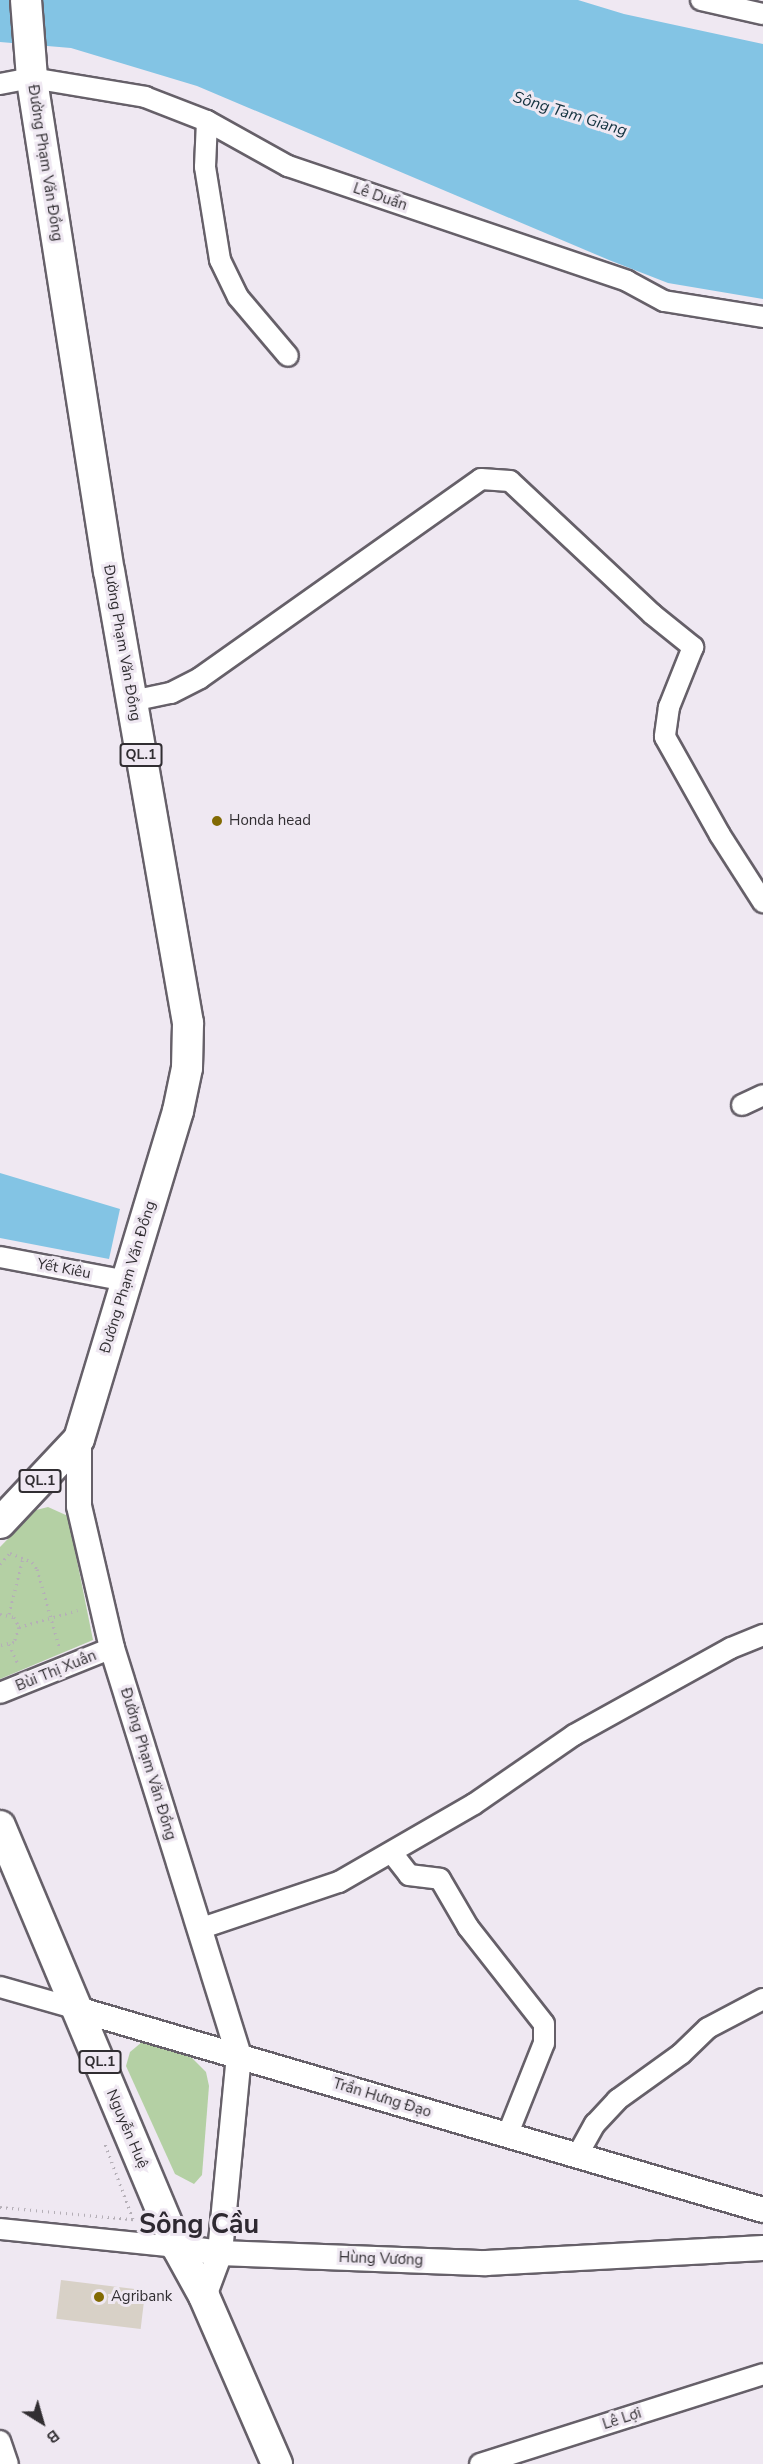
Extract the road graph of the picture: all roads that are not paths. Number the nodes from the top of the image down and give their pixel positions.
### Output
1 (26, 0) edge
2 (701, 0) edge
3 (724, 3) edge
4 (763, 14) edge
5 (31, 70) junction
6 (0, 84) edge
7 (207, 121) junction
8 (763, 317) edge
9 (288, 356) dead end
10 (132, 701) junction
11 (763, 902) edge
12 (763, 1095) edge
13 (742, 1105) dead end
14 (0, 1257) edge
15 (127, 1281) junction
16 (80, 1439) junction
17 (0, 1523) edge
18 (763, 1635) edge
19 (112, 1648) junction
20 (0, 1693) edge
21 (0, 1826) edge
22 (392, 1853) junction
23 (199, 1929) junction
24 (0, 1987) edge
25 (763, 1999) edge
26 (77, 2009) junction
27 (239, 2055) junction
28 (507, 2136) junction
29 (577, 2156) junction
30 (763, 2210) edge
31 (0, 2229) edge
32 (177, 2247) junction
33 (763, 2248) edge
34 (220, 2253) junction
35 (204, 2296) junction
36 (763, 2374) edge
37 (0, 2441) edge
38 (8, 2464) edge
39 (277, 2464) edge
40 (480, 2464) edge

1 - 5 main road, QL.1
2 - 3 street
3 - 4 street
5 - 6 street, Lê Duẩn
5 - 7 street, Lê Duẩn
5 - 10 main road, Đường Phạm Văn Đồng / QL.1
7 - 8 street, Lê Duẩn
7 - 9 street
10 - 11 street
10 - 15 main road, Đường Phạm Văn Đồng / QL.1
12 - 13 street
14 - 15 street, Yết Kiêu
15 - 16 main road, Đường Phạm Văn Đồng / QL.1
16 - 17 main road, QL.1
16 - 19 street, Đường Phạm Văn Đồng
18 - 22 street
19 - 20 street, Bùi Thị Xuân
19 - 23 street, Đường Phạm Văn Đồng
21 - 26 main road, Nguyễn Huệ / QL.1
22 - 23 street
22 - 28 street
23 - 27 street, Đường Phạm Văn Đồng
24 - 26 street, Trần Hưng Đạo
25 - 29 street
26 - 27 street, Trần Hưng Đạo
26 - 32 main road, Nguyễn Huệ / QL.1
27 - 28 street, Trần Hưng Đạo
27 - 34 street, Đường Phạm Văn Đồng
28 - 29 street, Trần Hưng Đạo
29 - 30 street, Trần Hưng Đạo
31 - 32 street, Hùng Vương
32 - 34 street, Hùng Vương
32 - 35 main road, Nguyễn Huệ / QL.1
33 - 34 street, Hùng Vương
34 - 35 street, Đường Phạm Văn Đồng
35 - 39 main road, QL.1
36 - 40 street, Lê Lợi
37 - 38 street

